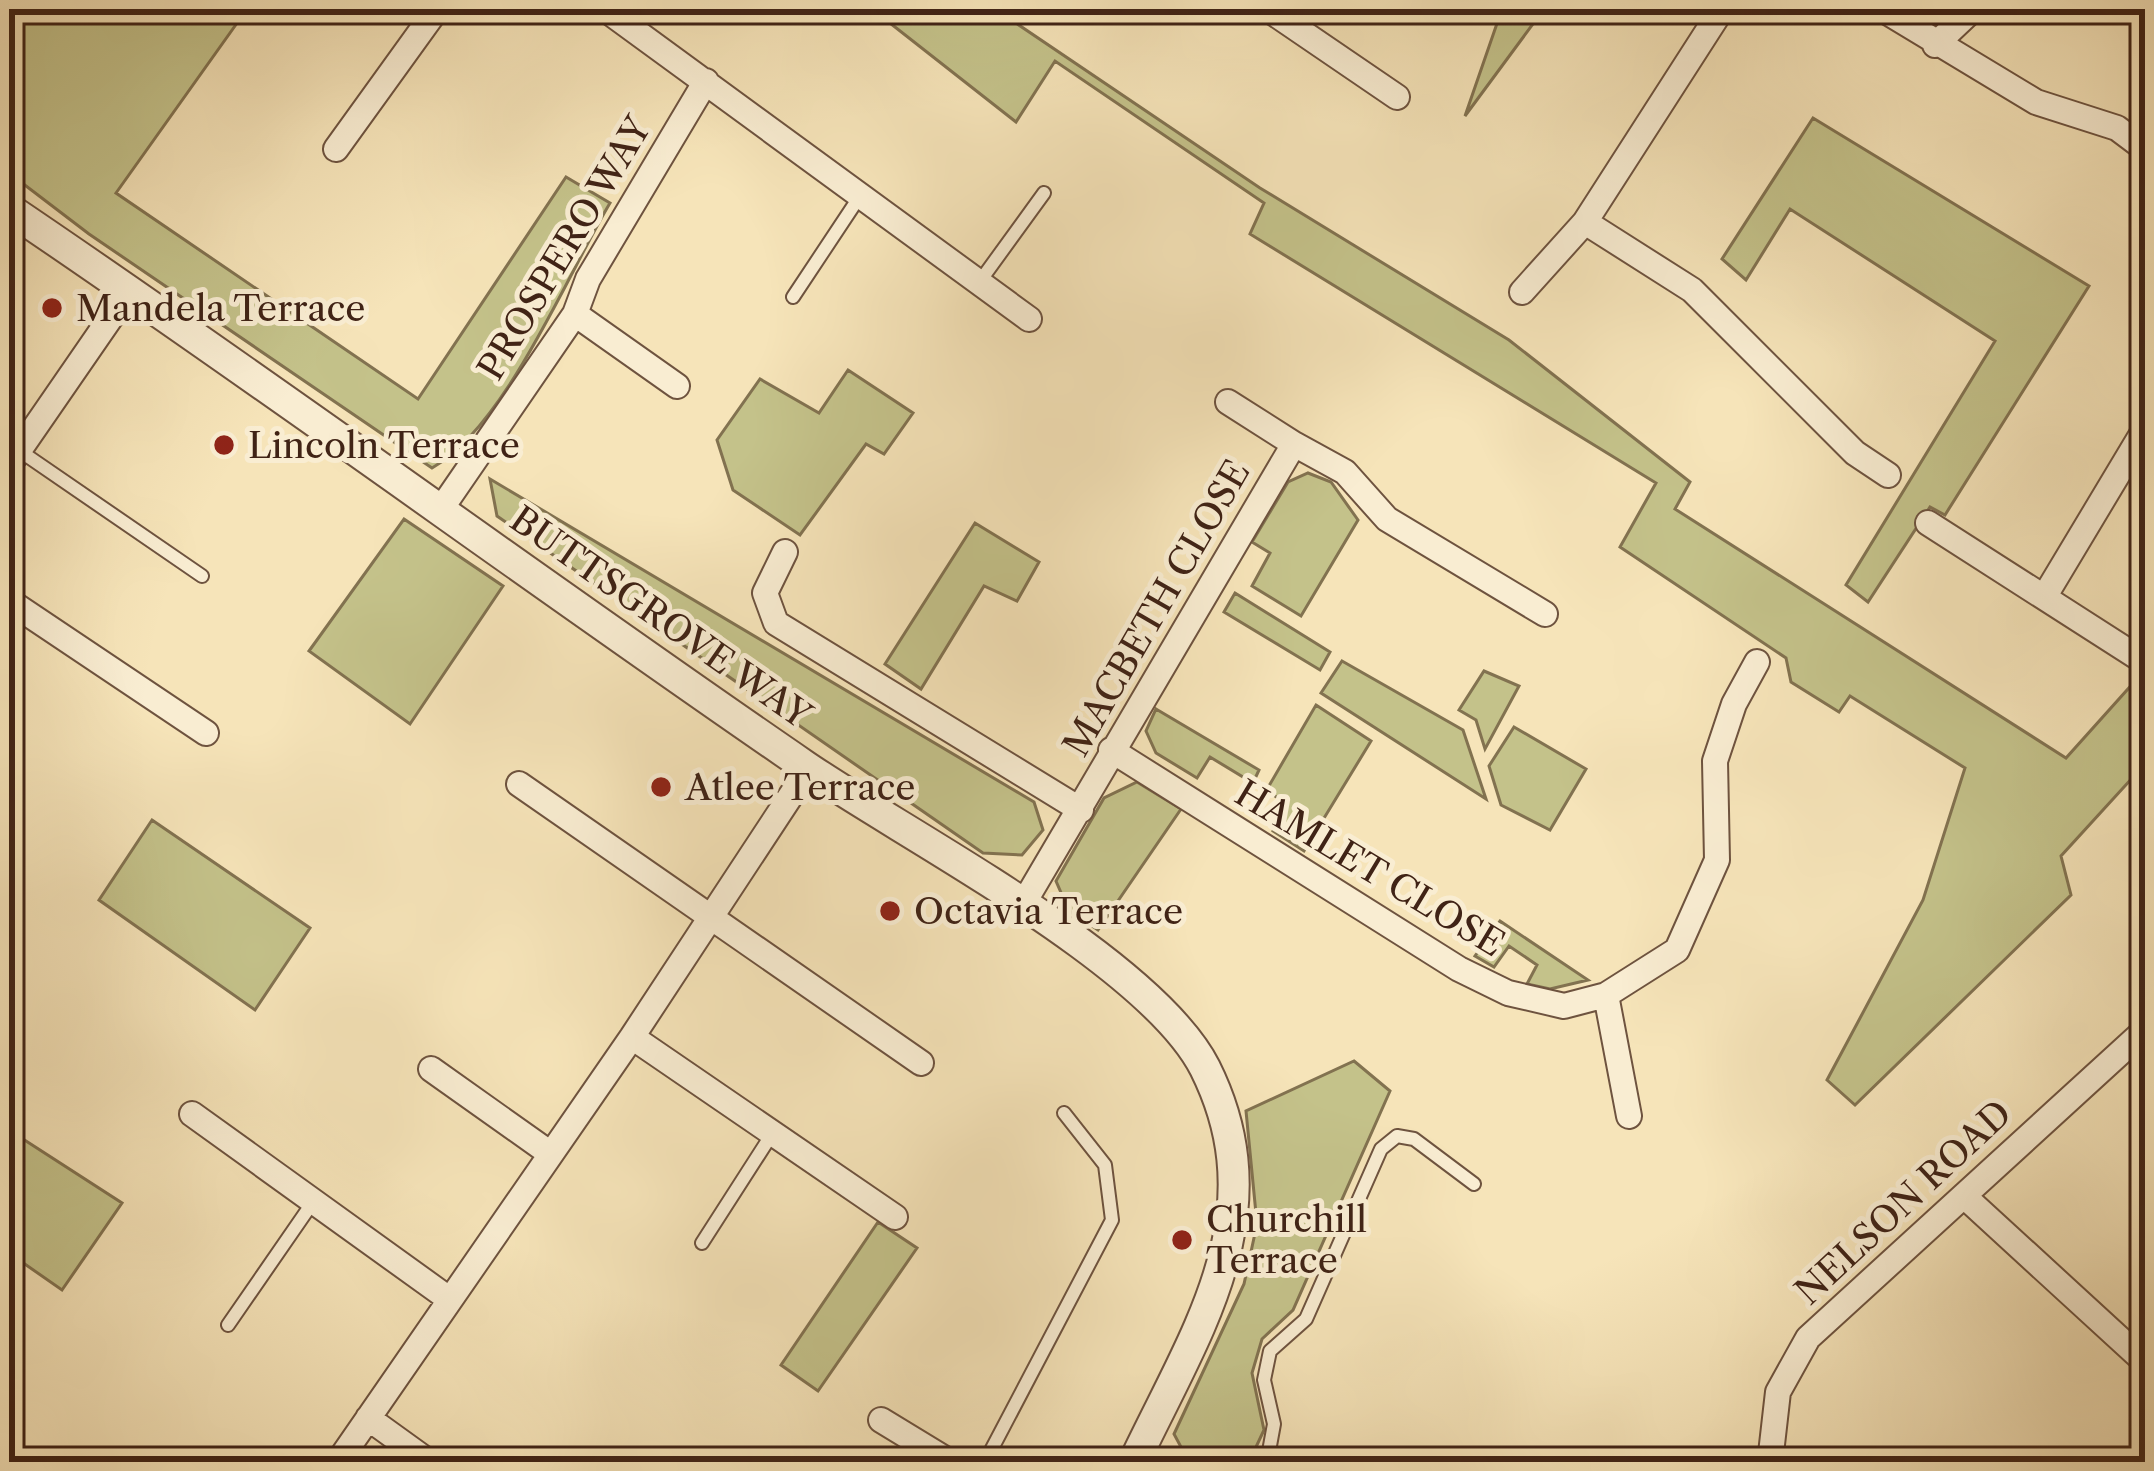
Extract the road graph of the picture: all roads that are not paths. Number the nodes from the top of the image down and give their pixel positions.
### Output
1 (437, 9) edge
2 (605, 9) edge
3 (1268, 9) edge
4 (1722, 9) edge
5 (1882, 9) edge
6 (1973, 9) edge
7 (631, 17) edge
8 (1935, 45) junction
9 (706, 81) junction
10 (1397, 97) dead end
11 (2145, 148) edge
12 (336, 149) dead end
13 (1044, 194) dead end
14 (858, 199) junction
15 (9, 208) edge
16 (1585, 222) junction
17 (978, 285) junction
18 (129, 291) junction
19 (1522, 292) dead end
20 (793, 297) dead end
21 (575, 314) junction
22 (1029, 319) dead end
23 (677, 386) dead end
24 (1228, 402) dead end
25 (2145, 429) edge
26 (1294, 444) junction
27 (13, 453) edge
28 (1888, 475) dead end
29 (441, 508) junction
30 (1928, 523) dead end
31 (785, 552) dead end
32 (202, 576) dead end
33 (2046, 594) junction
34 (9, 601) edge
35 (1545, 614) dead end
36 (1757, 662) dead end
37 (2145, 662) edge
38 (206, 733) dead end
39 (1111, 750) junction
40 (808, 768) junction
41 (519, 784) dead end
42 (1081, 810) junction
43 (1022, 906) junction
44 (709, 915) junction
45 (1606, 995) junction
46 (2145, 1030) edge
47 (632, 1036) junction
48 (921, 1063) dead end
49 (431, 1070) dead end
50 (1064, 1113) dead end
51 (192, 1114) dead end
52 (1629, 1116) dead end
53 (773, 1133) junction
54 (548, 1152) junction
55 (1474, 1184) dead end
56 (1964, 1196) junction
57 (313, 1202) junction
58 (895, 1217) dead end
59 (702, 1243) dead end
60 (449, 1299) junction
61 (228, 1325) dead end
62 (2145, 1362) edge
63 (368, 1418) junction
64 (881, 1420) dead end
65 (338, 1462) edge
66 (429, 1462) edge
67 (950, 1462) edge
68 (986, 1462) edge
69 (1134, 1462) edge
70 (1267, 1462) edge
71 (1770, 1462) edge

1 - 12 street
2 - 7 street
3 - 10 street
4 - 16 street
5 - 8 street
6 - 8 street
7 - 9 street
8 - 11 street
9 - 14 street
9 - 21 street, PROSPERO WAY
13 - 17 lane
14 - 17 street
14 - 20 lane
15 - 18 street, BUTTSGROVE WAY
16 - 19 street
16 - 28 street
17 - 22 street
18 - 27 street
18 - 29 street, BUTTSGROVE WAY
21 - 23 street
21 - 29 street, PROSPERO WAY
24 - 26 street, MACBETH CLOSE
25 - 33 street
26 - 35 street, MACBETH CLOSE
26 - 39 street, MACBETH CLOSE
27 - 32 lane
29 - 40 street, BUTTSGROVE WAY
30 - 33 street
31 - 42 street, MACBETH CLOSE
33 - 37 street
34 - 38 street
36 - 45 street, HAMLET CLOSE
39 - 42 street, MACBETH CLOSE
39 - 45 street, HAMLET CLOSE
40 - 43 street, BUTTSGROVE WAY
40 - 44 street
41 - 44 street
42 - 43 street, MACBETH CLOSE
43 - 69 street, BUTTSGROVE WAY
44 - 47 street
44 - 48 street
45 - 52 street
46 - 56 street, NELSON ROAD
47 - 53 street
47 - 54 street
49 - 54 street
50 - 68 lane
51 - 57 street
53 - 58 street
53 - 59 lane
54 - 60 street
55 - 70 lane
56 - 62 street
56 - 71 street, NELSON ROAD
57 - 60 street
57 - 61 lane
60 - 63 street
63 - 65 street
63 - 66 street
64 - 67 street

